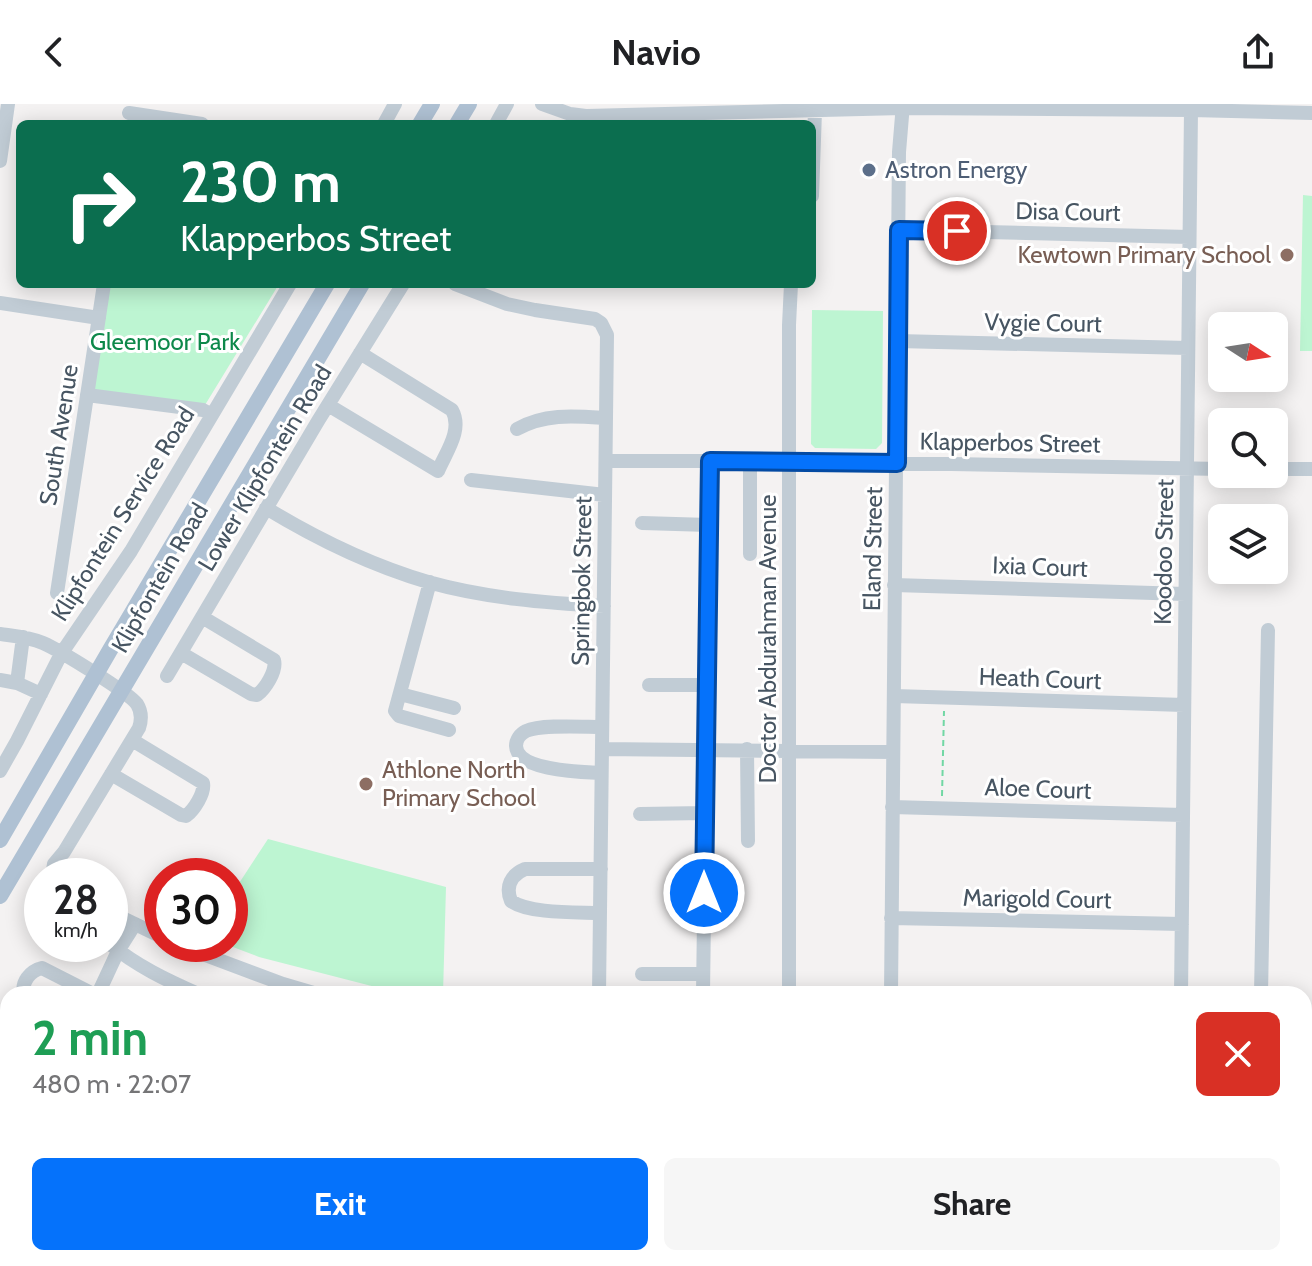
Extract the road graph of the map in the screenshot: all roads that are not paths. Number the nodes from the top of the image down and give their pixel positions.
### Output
1 (8, 104) edge
2 (542, 104) edge
3 (902, 106) edge
4 (977, 106) edge
5 (832, 107) edge
6 (1127, 107) edge
7 (668, 110) edge
8 (1191, 110) junction
9 (815, 111) junction
10 (1312, 113) edge
11 (129, 114) edge
12 (570, 119) edge
13 (693, 119) edge
14 (173, 120) edge
15 (610, 120) edge
16 (815, 120) edge
17 (0, 161) edge
18 (899, 230) junction
19 (1189, 237) junction
20 (103, 288) edge
21 (288, 288) edge
22 (325, 288) edge
23 (360, 288) edge
24 (401, 288) edge
25 (465, 288) edge
26 (791, 288) edge
27 (0, 303) edge
28 (99, 318) junction
29 (898, 341) junction
30 (1188, 348) junction
31 (360, 353) junction
32 (87, 395) junction
33 (328, 405) junction
34 (212, 415) junction
35 (606, 418) junction
36 (517, 429) dead end
37 (606, 461) junction
38 (710, 461) junction
39 (750, 461) junction
40 (791, 461) junction
41 (897, 463) junction
42 (1187, 469) junction
43 (1208, 469) edge
44 (1288, 469) edge
45 (1311, 469) edge
46 (471, 480) dead end
47 (605, 495) junction
48 (266, 508) junction
49 (642, 523) dead end
50 (709, 525) junction
51 (750, 554) dead end
52 (430, 582) junction
53 (894, 585) junction
54 (57, 593) dead end
55 (1185, 594) junction
56 (604, 606) junction
57 (202, 617) junction
58 (1268, 630) dead end
59 (0, 634) edge
60 (23, 637) junction
61 (181, 653) junction
62 (61, 654) junction
63 (96, 675) junction
64 (167, 676) dead end
65 (0, 680) edge
66 (17, 683) junction
67 (649, 685) dead end
68 (706, 685) junction
69 (122, 691) junction
70 (41, 694) junction
71 (400, 694) junction
72 (894, 696) junction
73 (1184, 705) junction
74 (454, 708) dead end
75 (602, 727) junction
76 (449, 730) dead end
77 (132, 740) junction
78 (705, 748) junction
79 (602, 749) junction
80 (747, 749) junction
81 (790, 750) junction
82 (893, 752) junction
83 (0, 771) edge
84 (601, 773) junction
85 (111, 774) junction
86 (892, 807) junction
87 (705, 813) junction
88 (640, 814) dead end
89 (1183, 815) junction
90 (0, 840) edge
91 (748, 841) dead end
92 (64, 852) junction
93 (59, 858) edge
94 (62, 858) edge
95 (601, 869) junction
96 (0, 896) edge
97 (600, 913) junction
98 (891, 918) junction
99 (128, 921) edge
100 (135, 924) junction
101 (1182, 924) junction
102 (144, 928) edge
103 (128, 932) edge
104 (128, 956) edge
105 (108, 962) edge
106 (224, 962) edge
107 (642, 974) dead end
108 (703, 974) junction
109 (24, 986) edge
110 (79, 986) edge
111 (99, 986) edge
112 (180, 986) edge
113 (290, 986) edge
114 (599, 986) edge
115 (703, 986) edge
116 (789, 986) edge
117 (891, 986) edge
118 (1181, 986) edge
119 (1261, 986) edge

1 - 17 street
2 - 12 street
3 - 4 street
3 - 5 street
3 - 18 street, Eland Street
4 - 6 street
5 - 9 street
6 - 8 street
7 - 13 street
7 - 15 street
8 - 10 street
8 - 19 street, Koodoo Street
9 - 13 street
9 - 16 street
11 - 14 street
12 - 15 street
18 - 19 street, Disa Court
18 - 29 street, Eland Street
19 - 30 street, Koodoo Street
20 - 28 street, South Avenue
21 - 34 street, Klipfontein Service Road
22 - 63 main road, Klipfontein Road
23 - 69 main road, Klipfontein Road
24 - 31 street, Lower Klipfontein Road
25 - 35 street, Springbok Street
26 - 40 street, Doctor Abdurahman Avenue
27 - 28 street
28 - 32 street, South Avenue
29 - 30 street, Vygie Court
29 - 41 street, Eland Street
30 - 42 street, Koodoo Street
31 - 33 street, Lower Klipfontein Road
31 - 33 street
32 - 34 street
32 - 54 street, South Avenue
33 - 48 street, Lower Klipfontein Road
34 - 62 street, Klipfontein Service Road
35 - 36 street
35 - 37 street, Springbok Street
37 - 38 street, Klapperbos Street
37 - 47 street, Springbok Street
38 - 39 street, Klapperbos Street
38 - 50 street
39 - 40 street, Klapperbos Street
39 - 51 street
40 - 41 street, Klapperbos Street
40 - 81 street, Doctor Abdurahman Avenue
41 - 42 street, Klapperbos Street
41 - 53 street, Eland Street
42 - 43 street, Klapperbos Street
42 - 55 street, Koodoo Street
44 - 45 street
46 - 47 street
47 - 56 street, Springbok Street
48 - 52 street
48 - 57 street, Lower Klipfontein Road
49 - 50 street
50 - 68 street
52 - 56 street
52 - 71 street
53 - 55 street, Ixia Court
53 - 72 street, Eland Street
55 - 73 street, Koodoo Street
56 - 75 street, Springbok Street
57 - 61 street, Lower Klipfontein Road
57 - 61 street
58 - 119 street
59 - 60 street
60 - 62 street
60 - 66 street
61 - 64 street, Lower Klipfontein Road
62 - 63 street
62 - 70 street, Klipfontein Service Road
63 - 69 street
63 - 90 main road, Klipfontein Road
65 - 66 street
66 - 70 street
67 - 68 street
68 - 78 street
69 - 77 street
69 - 96 main road, Klipfontein Road
70 - 83 street, Klipfontein Service Road
71 - 74 street
71 - 76 street
72 - 73 street, Heath Court
72 - 82 street, Eland Street
73 - 89 street, Koodoo Street
75 - 79 street, Springbok Street
75 - 84 street
77 - 85 street
77 - 85 street
78 - 79 street
78 - 80 street
78 - 87 street
79 - 84 street, Springbok Street
80 - 81 street
80 - 91 street
81 - 82 street
81 - 116 street, Doctor Abdurahman Avenue
82 - 86 street, Eland Street
84 - 95 street, Springbok Street
85 - 92 street
86 - 89 street, Aloe Court
86 - 98 street, Eland Street
87 - 88 street
87 - 108 street
89 - 101 street, Koodoo Street
92 - 93 street
92 - 94 street
95 - 97 street, Springbok Street
95 - 97 street
97 - 114 street, Springbok Street
98 - 101 street, Marigold Court
98 - 117 street, Eland Street
99 - 100 street
100 - 102 street
100 - 103 street
101 - 118 street, Koodoo Street
104 - 112 street
105 - 111 street
106 - 113 street
107 - 108 street
108 - 115 street
109 - 110 street

